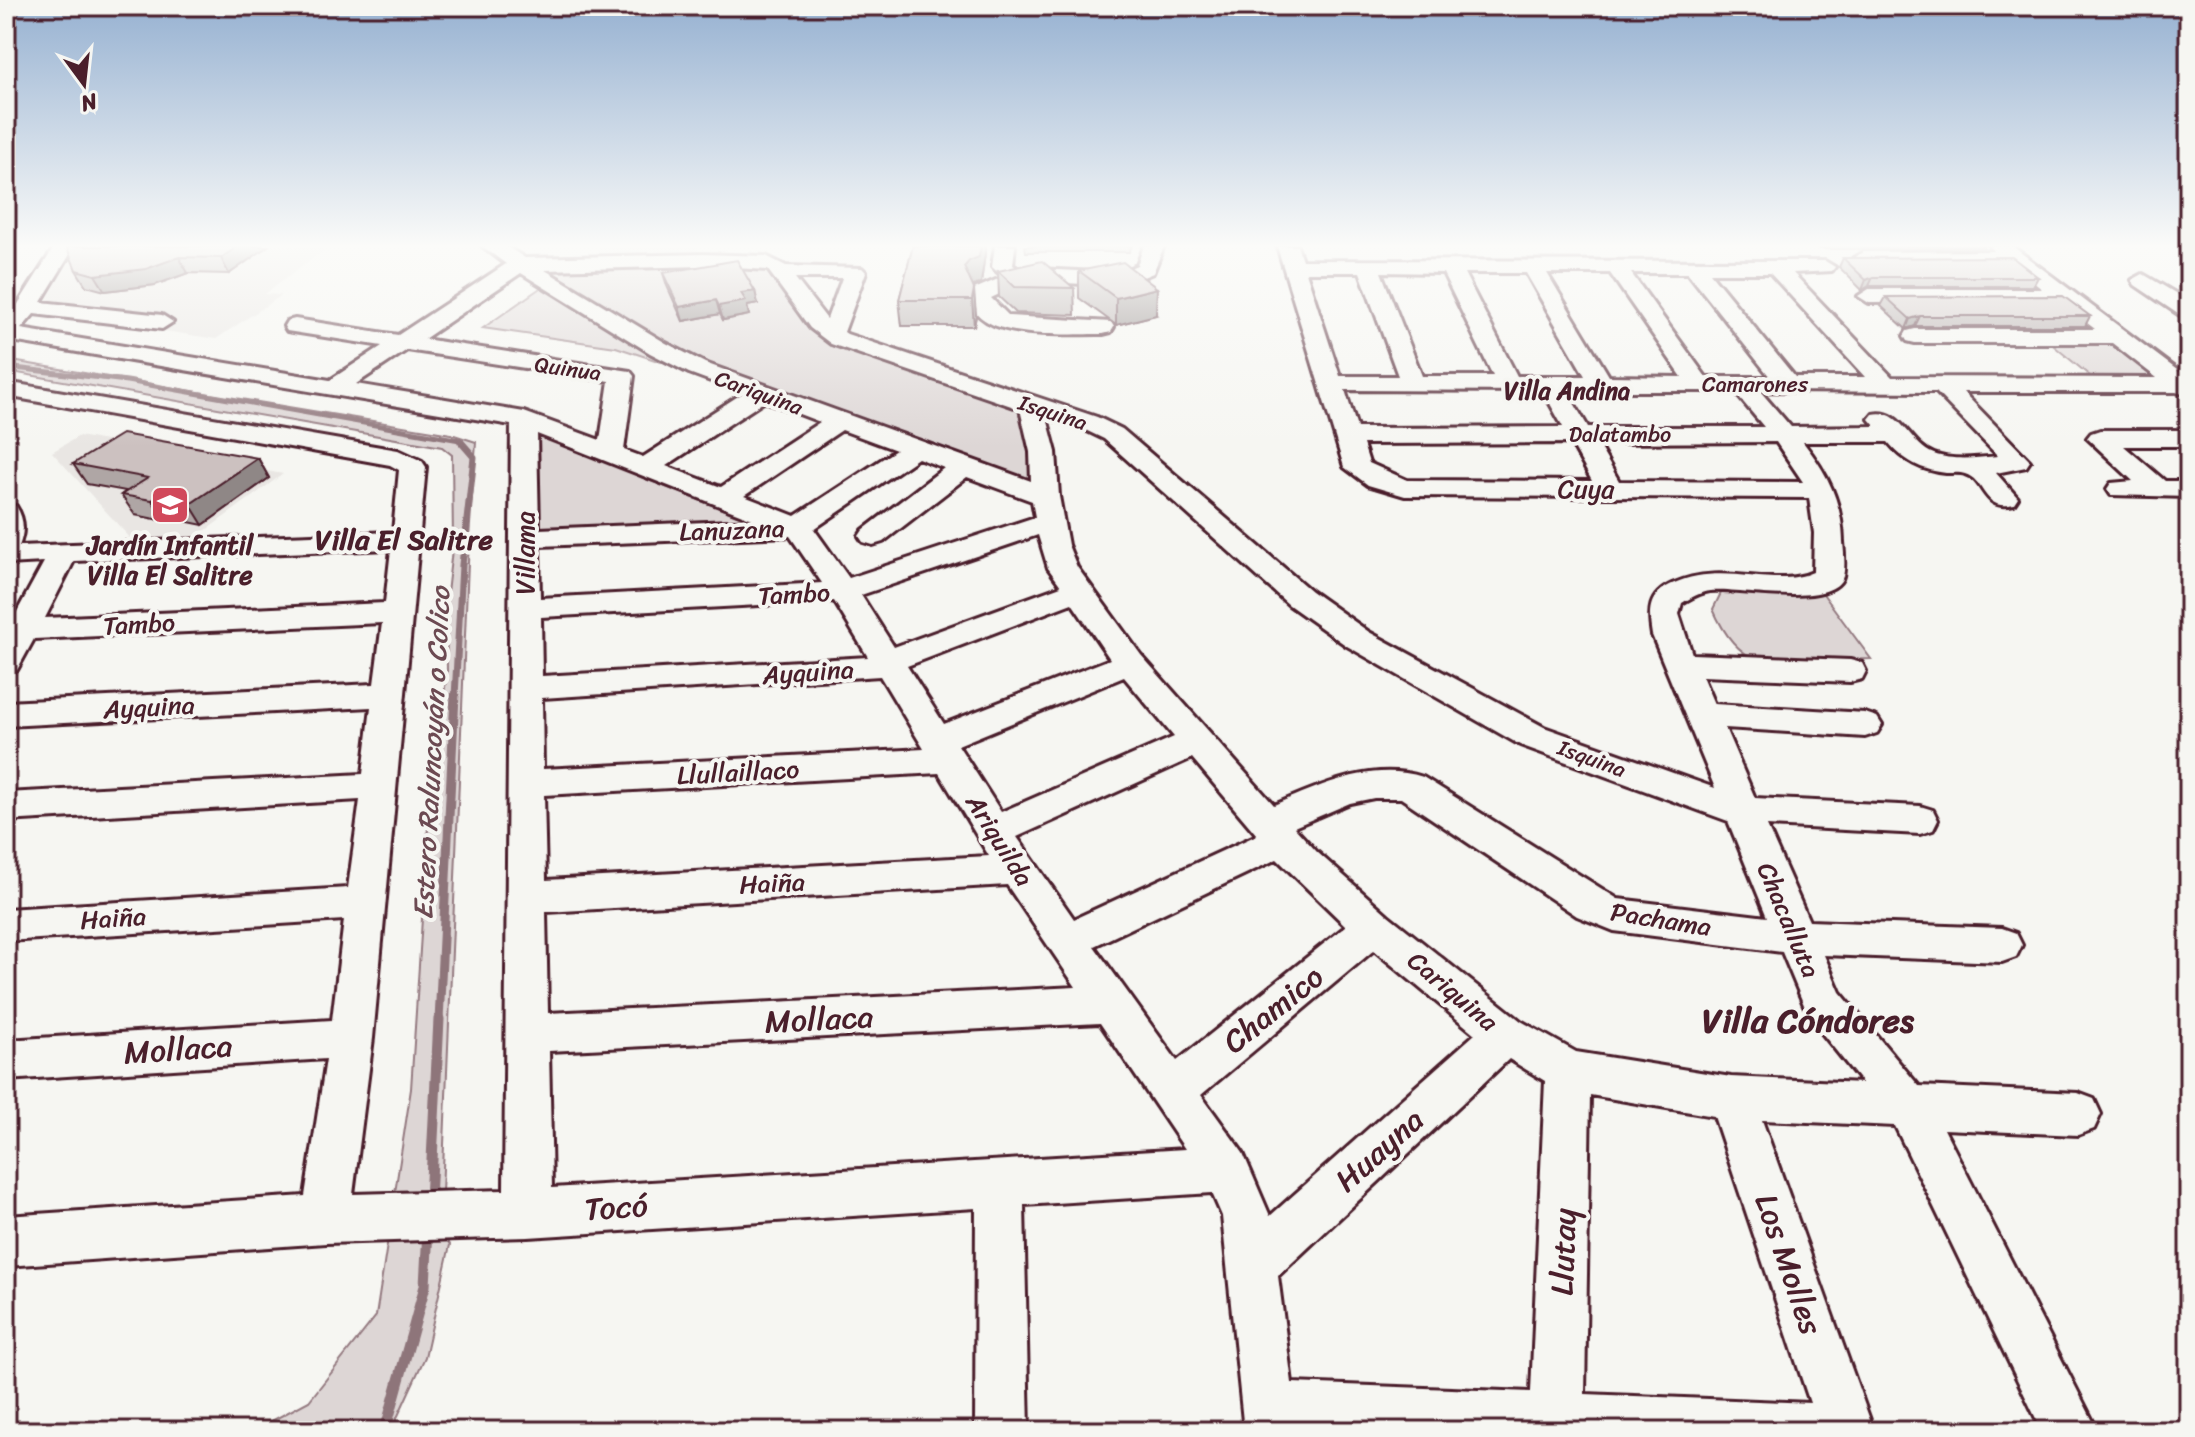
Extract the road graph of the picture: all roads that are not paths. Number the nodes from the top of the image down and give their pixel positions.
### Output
1 (23, 313) edge
2 (82, 313) edge
3 (447, 313) edge
4 (602, 313) edge
5 (811, 313) edge
6 (840, 313) edge
7 (992, 313) edge
8 (1307, 313) edge
9 (1386, 313) edge
10 (1474, 313) edge
11 (1560, 313) edge
12 (1649, 313) edge
13 (1731, 313) edge
14 (1819, 313) edge
15 (2088, 313) edge
16 (162, 322) dead end
17 (295, 326) dead end
18 (1103, 327) edge
19 (184, 334) dead end
20 (832, 335) junction
21 (7, 336) edge
22 (1915, 336) dead end
23 (2118, 336) junction
24 (402, 343) junction
25 (142, 356) junction
26 (1328, 383) junction
27 (1413, 383) junction
28 (1509, 384) junction
29 (1551, 384) junction
30 (1601, 384) junction
31 (1699, 384) junction
32 (1741, 384) junction
33 (1788, 384) junction
34 (1848, 384) junction
35 (1885, 384) junction
36 (1943, 385) junction
37 (2186, 388) edge
38 (6, 389) edge
39 (333, 389) junction
40 (761, 393) junction
41 (1031, 405) junction
42 (524, 420) junction
43 (838, 421) junction
44 (1580, 434) junction
45 (1781, 434) junction
46 (1896, 434) junction
47 (1345, 436) junction
48 (2189, 438) edge
49 (915, 449) junction
50 (611, 452) junction
51 (1973, 464) junction
52 (964, 466) junction
53 (646, 467) junction
54 (1610, 489) junction
55 (2121, 489) dead end
56 (2158, 489) junction
57 (2189, 489) edge
58 (1821, 490) junction
59 (2004, 498) dead end
60 (722, 499) junction
61 (1048, 509) junction
62 (6, 512) edge
63 (798, 527) junction
64 (873, 536) dead end
65 (525, 538) junction
66 (407, 540) junction
67 (6, 544) edge
68 (64, 553) junction
69 (6, 555) edge
70 (842, 591) junction
71 (1077, 591) junction
72 (1300, 598) junction
73 (525, 608) junction
74 (399, 612) junction
75 (23, 629) junction
76 (1431, 655) dead end
77 (6, 662) edge
78 (1130, 663) junction
79 (886, 664) junction
80 (1679, 664) junction
81 (1850, 671) dead end
82 (526, 688) junction
83 (389, 695) junction
84 (6, 714) edge
85 (1700, 715) junction
86 (1865, 725) dead end
87 (1195, 742) junction
88 (943, 750) junction
89 (526, 783) junction
90 (378, 786) junction
91 (6, 807) edge
92 (1740, 811) junction
93 (1920, 820) dead end
94 (994, 831) junction
95 (1274, 831) junction
96 (1017, 869) junction
97 (527, 897) junction
98 (364, 903) junction
99 (6, 925) edge
100 (1374, 927) junction
101 (1797, 937) junction
102 (1066, 941) junction
103 (2002, 945) dead end
104 (1111, 1004) junction
105 (527, 1033) junction
106 (1506, 1034) junction
107 (351, 1038) junction
108 (6, 1060) edge
109 (1568, 1071) junction
110 (1172, 1092) junction
111 (1731, 1098) junction
112 (1908, 1106) junction
113 (2078, 1114) dead end
114 (1226, 1169) junction
115 (1000, 1182) junction
116 (528, 1213) junction
117 (326, 1219) junction
118 (6, 1241) edge
119 (1252, 1266) junction
120 (1270, 1420) edge
121 (1565, 1426) edge
122 (1002, 1431) edge
123 (1815, 1431) edge
124 (1847, 1431) edge
125 (2071, 1431) edge

1 - 21 street
2 - 16 street
3 - 24 street
4 - 40 street, Cariquina
5 - 20 street, Isquina
6 - 20 street
7 - 18 street
8 - 26 street
9 - 27 street
10 - 28 street
11 - 30 street
12 - 31 street
13 - 33 street
14 - 35 street
15 - 23 street
17 - 24 street, Quinua
19 - 25 street
20 - 41 street, Isquina
21 - 25 street
22 - 23 street
23 - 37 street
24 - 39 street
24 - 50 street, Quinua
25 - 39 street
26 - 27 street, Camarones
26 - 47 street
27 - 28 street, Camarones
28 - 29 street, Camarones
29 - 30 street, Camarones
29 - 44 street
30 - 31 street, Camarones
31 - 32 street, Camarones
32 - 33 street, Camarones
32 - 45 street
33 - 34 street, Camarones
34 - 35 street, Camarones
34 - 46 street
35 - 36 street, Camarones
36 - 37 street, Camarones
36 - 51 street
38 - 66 street
39 - 42 street
40 - 43 street, Cariquina
40 - 53 street
41 - 61 street, Cariquina
41 - 72 street, Isquina
42 - 50 street
42 - 65 street, Villama
43 - 49 street, Cariquina
43 - 60 street
44 - 45 street, Dalatambo
44 - 47 street, Dalatambo
44 - 54 street
45 - 46 street, Dalatambo
45 - 58 street
46 - 51 street
47 - 54 street, Cuya
48 - 56 street
49 - 52 street, Cariquina
49 - 63 street, Lanuzana
50 - 53 street
51 - 59 street
52 - 61 street, Cariquina
52 - 64 street
53 - 60 street
54 - 58 street, Cuya
55 - 56 street
56 - 57 street
58 - 80 street, Chacalluta
60 - 63 street
61 - 70 street, Tambo
61 - 71 street, Cariquina
62 - 67 street
63 - 65 street, Lanuzana
63 - 70 street, Ariquilda
65 - 73 street, Villama
66 - 68 street
66 - 74 street
68 - 69 street
68 - 75 street
70 - 73 street, Tambo
70 - 79 street, Ariquilda
71 - 78 street, Cariquina
71 - 79 street, Ayquina
72 - 76 street
72 - 92 street, Isquina
73 - 82 street, Villama
74 - 75 street, Tambo
74 - 83 street
75 - 77 street
78 - 87 street, Cariquina
78 - 88 street, Llullaillaco
79 - 82 street, Ayquina
79 - 88 street, Ariquilda
80 - 81 street
80 - 85 street, Chacalluta
82 - 89 street, Villama
83 - 84 street, Ayquina
83 - 90 street
85 - 86 street
85 - 92 street, Chacalluta
87 - 94 street
87 - 95 street, Cariquina
88 - 89 street, Llullaillaco
88 - 94 street, Ariquilda
89 - 97 street, Villama
90 - 91 street
90 - 98 street
92 - 93 street, Isquina
92 - 101 street, Chacalluta
94 - 96 street, Ariquilda
95 - 100 street, Cariquina
95 - 101 street, Pachama
95 - 102 street, Pachama
96 - 97 street, Haiña
96 - 102 street, Ariquilda
97 - 105 street, Villama
98 - 99 street, Haiña
98 - 107 street
100 - 106 street, Cariquina
100 - 110 street, Chamico
101 - 103 street, Pachama
101 - 112 street, Chacalluta
102 - 104 street, Ariquilda
104 - 105 street, Mollaca
104 - 110 street, Ariquilda
105 - 116 street, Villama
106 - 109 street, Cariquina
106 - 119 street, Huayna
107 - 108 street, Mollaca
107 - 117 street
109 - 111 street, Cariquina
109 - 121 street, Llutay
110 - 114 street, Ariquilda
111 - 112 street, Cariquina
111 - 124 street, Los Molles
112 - 113 street, Cariquina
112 - 125 street, Chacalluta
114 - 115 street, Tocó
114 - 119 street, Ariquilda
115 - 116 street, Tocó
115 - 122 street
116 - 117 street, Tocó
117 - 118 street, Tocó
119 - 120 street, Ariquilda
120 - 121 street
121 - 123 street

